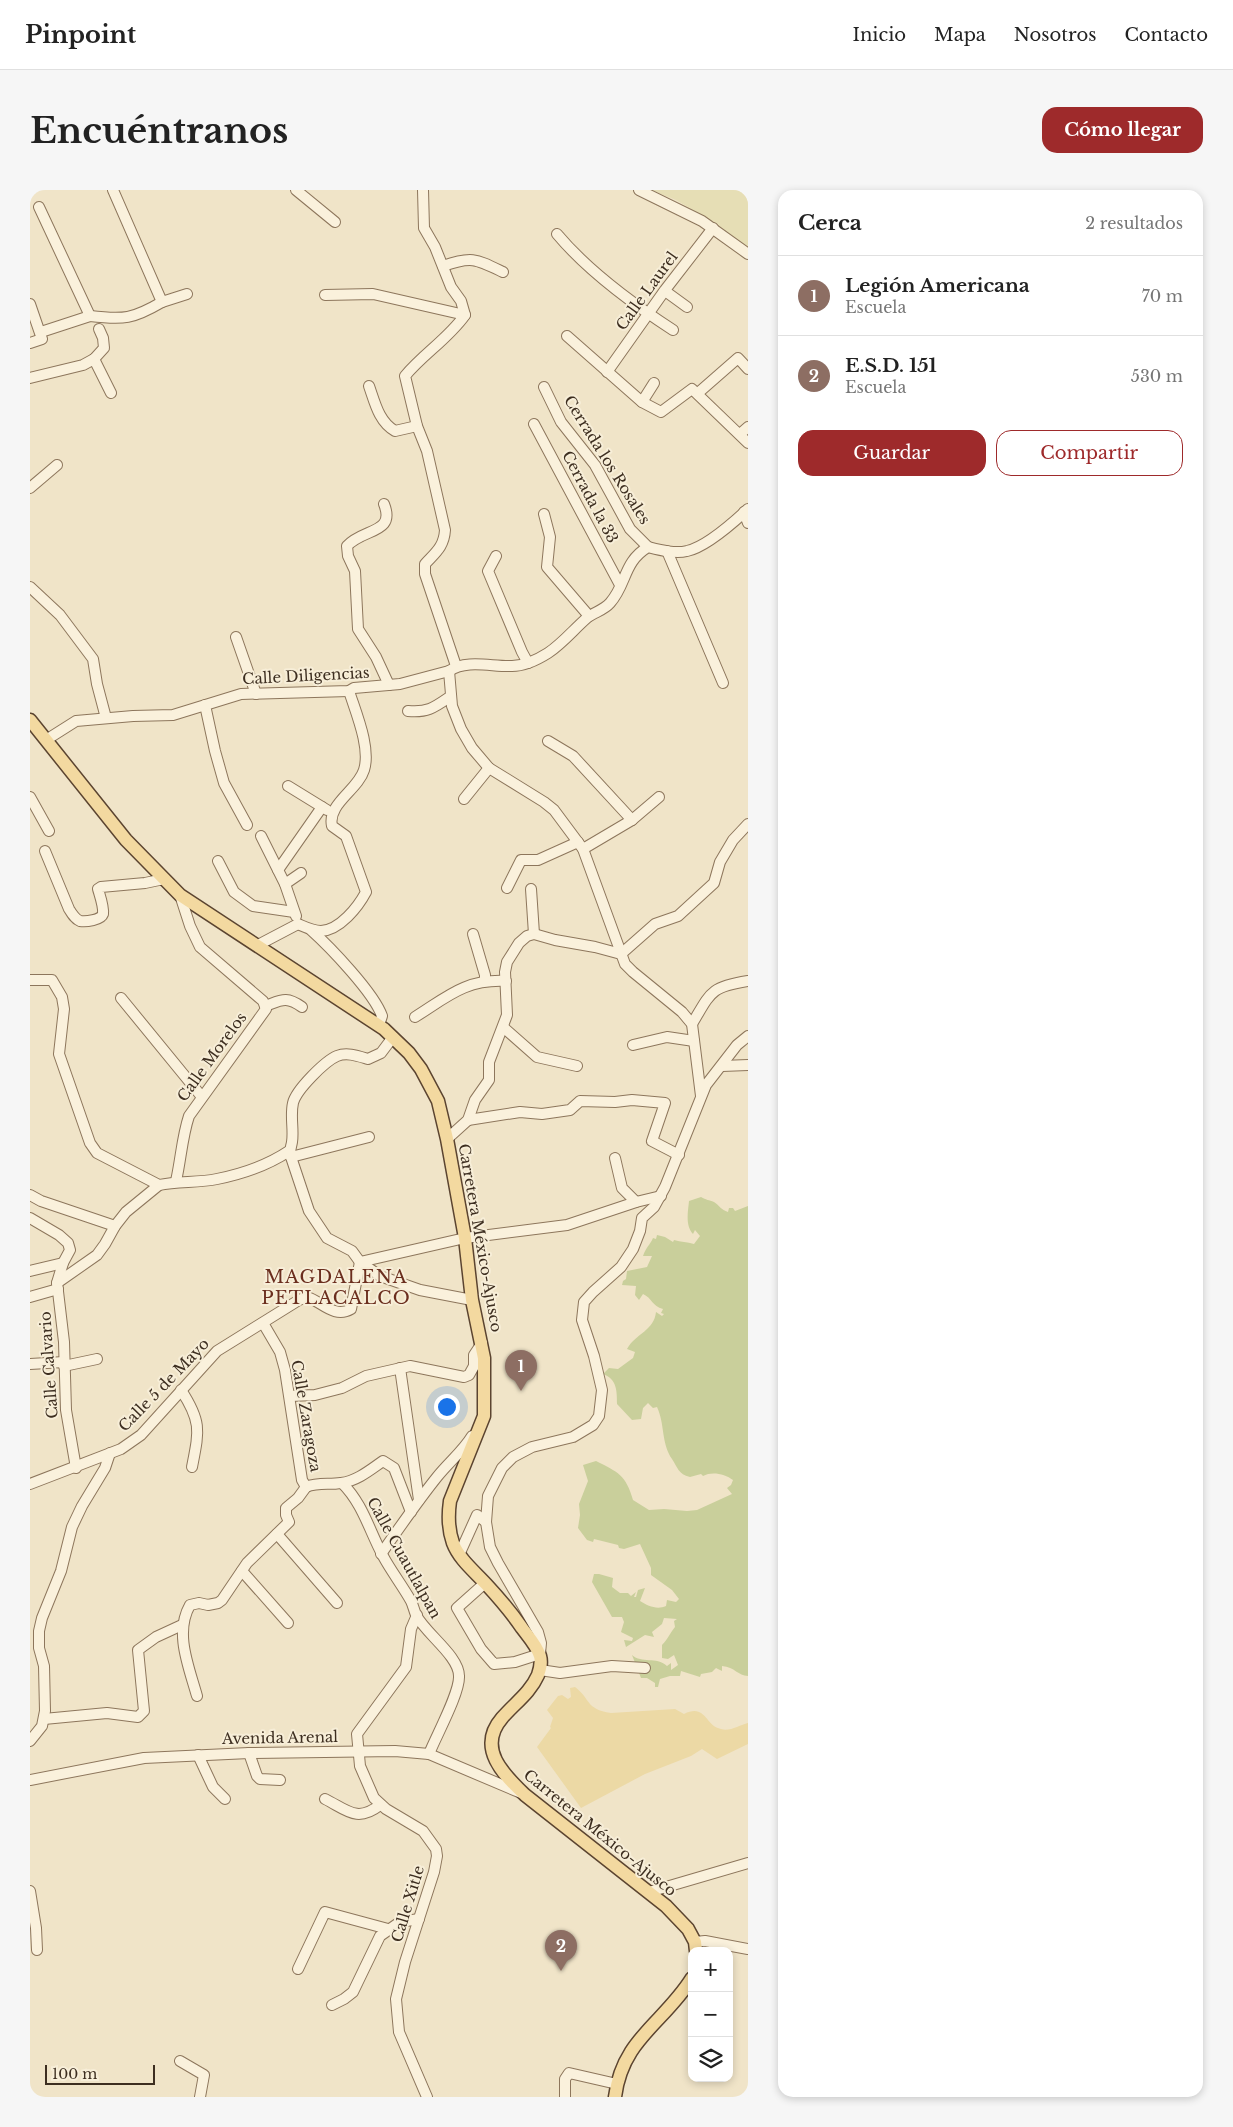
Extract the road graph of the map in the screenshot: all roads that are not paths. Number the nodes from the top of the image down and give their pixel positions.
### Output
1 (113, 190) edge
2 (296, 190) edge
3 (423, 190) edge
4 (639, 190) edge
5 (39, 206) dead end
6 (335, 222) dead end
7 (713, 228) junction
8 (557, 234) dead end
9 (748, 254) edge
10 (443, 266) junction
11 (503, 272) dead end
12 (665, 290) junction
13 (187, 294) dead end
14 (325, 295) dead end
15 (162, 302) junction
16 (30, 304) edge
17 (687, 307) dead end
18 (650, 312) junction
19 (465, 315) junction
20 (90, 316) junction
21 (99, 329) dead end
22 (673, 330) dead end
23 (41, 332) junction
24 (567, 336) dead end
25 (30, 344) edge
26 (94, 359) junction
27 (748, 369) edge
28 (606, 372) junction
29 (30, 378) edge
30 (654, 383) dead end
31 (369, 386) dead end
32 (544, 386) dead end
33 (111, 393) dead end
34 (698, 393) junction
35 (642, 402) junction
36 (534, 424) dead end
37 (417, 426) junction
38 (744, 431) edge
39 (748, 443) edge
40 (58, 465) dead end
41 (30, 488) edge
42 (384, 504) dead end
43 (746, 510) edge
44 (544, 514) dead end
45 (748, 523) edge
46 (648, 548) junction
47 (668, 551) junction
48 (496, 556) dead end
49 (620, 585) junction
50 (30, 587) edge
51 (589, 616) junction
52 (236, 637) dead end
53 (528, 663) junction
54 (452, 669) junction
55 (723, 683) dead end
56 (389, 684) junction
57 (349, 691) junction
58 (256, 694) junction
59 (451, 696) junction
60 (205, 705) junction
61 (408, 711) dead end
62 (106, 718) junction
63 (32, 725) edge
64 (46, 740) junction
65 (548, 741) dead end
66 (488, 768) junction
67 (288, 786) dead end
68 (30, 797) edge
69 (659, 797) dead end
70 (464, 799) dead end
71 (322, 807) junction
72 (334, 813) junction
73 (632, 820) junction
74 (748, 824) edge
75 (247, 825) dead end
76 (49, 831) dead end
77 (261, 836) dead end
78 (580, 846) junction
79 (45, 851) dead end
80 (218, 861) dead end
81 (278, 870) junction
82 (301, 873) dead end
83 (164, 879) junction
84 (285, 884) junction
85 (507, 888) dead end
86 (531, 889) dead end
87 (180, 895) junction
88 (294, 912) junction
89 (298, 924) junction
90 (311, 930) junction
91 (473, 934) dead end
92 (534, 934) junction
93 (258, 945) junction
94 (621, 954) junction
95 (30, 980) edge
96 (485, 980) junction
97 (506, 981) junction
98 (748, 981) edge
99 (121, 998) dead end
100 (265, 1006) junction
101 (302, 1007) dead end
102 (415, 1018) dead end
103 (692, 1024) junction
104 (379, 1025) junction
105 (503, 1027) junction
106 (748, 1036) edge
107 (393, 1037) junction
108 (694, 1041) junction
109 (633, 1045) dead end
110 (748, 1065) edge
111 (577, 1066) dead end
112 (722, 1066) junction
113 (202, 1097) junction
114 (701, 1097) junction
115 (468, 1120) junction
116 (369, 1137) dead end
117 (447, 1139) junction
118 (290, 1154) junction
119 (679, 1155) junction
120 (615, 1158) dead end
121 (176, 1181) junction
122 (159, 1186) junction
123 (30, 1196) edge
124 (661, 1196) junction
125 (636, 1202) junction
126 (30, 1218) edge
127 (114, 1226) junction
128 (465, 1238) junction
129 (360, 1262) junction
130 (63, 1263) junction
131 (30, 1271) edge
132 (57, 1286) junction
133 (30, 1297) edge
134 (472, 1300) junction
135 (263, 1323) junction
136 (482, 1343) junction
137 (97, 1359) dead end
138 (30, 1364) edge
139 (64, 1364) junction
140 (400, 1368) junction
141 (181, 1390) junction
142 (290, 1396) junction
143 (481, 1426) junction
144 (110, 1453) junction
145 (192, 1467) dead end
146 (76, 1468) junction
147 (342, 1483) junction
148 (30, 1484) edge
149 (306, 1487) junction
150 (488, 1496) junction
151 (418, 1500) junction
152 (411, 1512) junction
153 (477, 1515) junction
154 (486, 1522) junction
155 (277, 1534) junction
156 (382, 1554) junction
157 (459, 1555) junction
158 (242, 1571) junction
159 (485, 1582) junction
160 (337, 1603) dead end
161 (417, 1615) junction
162 (288, 1623) dead end
163 (182, 1625) junction
164 (35, 1647) edge
165 (540, 1654) junction
166 (645, 1668) dead end
167 (540, 1670) junction
168 (197, 1696) dead end
169 (44, 1719) junction
170 (30, 1741) edge
171 (358, 1751) junction
172 (250, 1753) junction
173 (428, 1754) junction
174 (198, 1755) junction
175 (30, 1780) edge
176 (280, 1780) dead end
177 (525, 1795) junction
178 (225, 1799) dead end
179 (325, 1799) dead end
180 (380, 1805) junction
181 (748, 1863) edge
182 (30, 1891) edge
183 (649, 1892) junction
184 (419, 1919) junction
185 (388, 1929) junction
186 (696, 1946) edge
187 (34, 1948) edge
188 (748, 1948) edge
189 (298, 1969) dead end
190 (688, 1985) edge
191 (332, 2005) dead end
192 (180, 2061) dead end
193 (617, 2084) junction
194 (427, 2096) edge
195 (200, 2097) edge
196 (565, 2097) edge
197 (615, 2097) edge

1 - 15 street
2 - 6 street
3 - 10 street
4 - 7 street
5 - 20 street
7 - 9 street
7 - 12 street, Calle Laurel
8 - 18 street
10 - 11 street
10 - 19 street
12 - 17 street
12 - 18 street, Calle Laurel
13 - 15 street
14 - 19 street
15 - 20 street
16 - 23 street
18 - 22 street
18 - 28 street, Calle Laurel
19 - 37 street
20 - 23 street
21 - 26 street
23 - 25 street
24 - 28 street
26 - 29 street
26 - 33 street
27 - 34 street
28 - 35 street
30 - 35 street
31 - 37 street
32 - 46 street, Cerrada los Rosales
34 - 35 street
34 - 38 street
36 - 49 street, Cerrada la 33
37 - 54 street
38 - 39 street
40 - 41 street
42 - 56 street
43 - 45 street
43 - 47 street
44 - 51 street
46 - 47 street
46 - 49 street, Calle Diligencias
47 - 55 street
48 - 53 street
49 - 51 street, Calle Diligencias
50 - 62 street
51 - 53 street, Calle Diligencias
52 - 58 street
53 - 54 street, Calle Diligencias
54 - 56 street, Calle Diligencias
54 - 59 street
56 - 57 street, Calle Diligencias
57 - 58 street, Calle Diligencias
57 - 72 street
58 - 60 street, Calle Diligencias
59 - 61 street
59 - 66 street
60 - 62 street, Calle Diligencias
60 - 75 street
62 - 64 street, Calle Diligencias
63 - 64 main road, Carretera México-Ajusco
64 - 83 main road, Carretera México-Ajusco
65 - 73 street
66 - 70 street
66 - 78 street
67 - 71 street
68 - 76 street
69 - 73 street
71 - 72 street
71 - 81 street
72 - 90 street
73 - 78 street
74 - 94 street
77 - 81 street
78 - 85 street
78 - 94 street
79 - 83 street
80 - 88 street
81 - 84 street
82 - 84 street
83 - 87 main road, Carretera México-Ajusco
84 - 88 street
86 - 92 street
87 - 93 main road, Carretera México-Ajusco
87 - 100 street, Calle Morelos
88 - 89 street
89 - 90 street
89 - 93 street
90 - 104 street
91 - 96 street
92 - 94 street
92 - 97 street
93 - 104 main road, Carretera México-Ajusco
94 - 103 street
95 - 122 street
96 - 97 street
96 - 102 street
97 - 105 street
98 - 103 street
99 - 113 street
100 - 101 street
100 - 113 street, Calle Morelos
103 - 108 street
104 - 107 main road, Carretera México-Ajusco
105 - 111 street
105 - 115 street
106 - 112 street
107 - 117 main road, Carretera México-Ajusco
107 - 118 street
108 - 109 street
108 - 114 street
110 - 112 street
112 - 114 street
113 - 121 street, Calle Morelos
114 - 119 street
115 - 117 street
115 - 119 street
116 - 118 street
117 - 128 main road, Carretera México-Ajusco
118 - 121 street
118 - 129 street
119 - 124 street
120 - 125 street
121 - 122 street
122 - 127 street
123 - 127 street
124 - 125 street
124 - 150 street
125 - 128 street
126 - 130 street
127 - 132 street
128 - 129 street
128 - 134 main road, Carretera México-Ajusco
129 - 134 street
129 - 135 street, Calle 5 de Mayo
130 - 131 street
130 - 132 street
132 - 133 street
132 - 139 street, Calle Calvario
134 - 136 main road, Carretera México-Ajusco
135 - 141 street, Calle 5 de Mayo
135 - 142 street, Calle Zaragoza
136 - 140 street
136 - 143 main road, Carretera México-Ajusco
137 - 139 street
138 - 139 street
139 - 146 street, Calle Calvario
140 - 142 street
140 - 151 street
141 - 144 street, Calle 5 de Mayo
141 - 145 street
142 - 149 street, Calle Zaragoza
143 - 151 street
143 - 157 main road, Carretera México-Ajusco
144 - 146 street, Calle 5 de Mayo
144 - 164 street
146 - 148 street, Calle 5 de Mayo
147 - 149 street
147 - 152 street
147 - 156 street, Calle Cuautlalpan
149 - 155 street
150 - 153 street
150 - 154 street
151 - 152 street
152 - 156 street
153 - 154 street
153 - 157 street
154 - 165 street
155 - 158 street
155 - 160 street
156 - 161 street, Calle Cuautlalpan
157 - 159 main road, Carretera México-Ajusco
158 - 162 street
158 - 163 street
159 - 165 main road, Carretera México-Ajusco
159 - 165 street
161 - 171 street, Calle Xitle
161 - 173 street, Calle Cuautlalpan
163 - 168 street
163 - 169 street
164 - 169 street
165 - 167 main road, Carretera México-Ajusco
166 - 167 street
167 - 177 main road, Carretera México-Ajusco
169 - 170 street
171 - 172 street, Avenida Arenal
171 - 173 street, Avenida Arenal
171 - 180 street, Calle Xitle
172 - 174 street, Avenida Arenal
172 - 176 street
173 - 177 street, Avenida Arenal
174 - 175 street, Avenida Arenal
174 - 178 street
177 - 183 main road, Carretera México-Ajusco
179 - 180 street
180 - 184 street, Calle Xitle
181 - 183 street
182 - 187 street
183 - 186 main road, Carretera México-Ajusco
184 - 185 street
184 - 194 street, Calle Xitle
185 - 189 street
185 - 191 street
186 - 188 street
190 - 193 main road
192 - 195 street
193 - 196 street
193 - 197 main road

